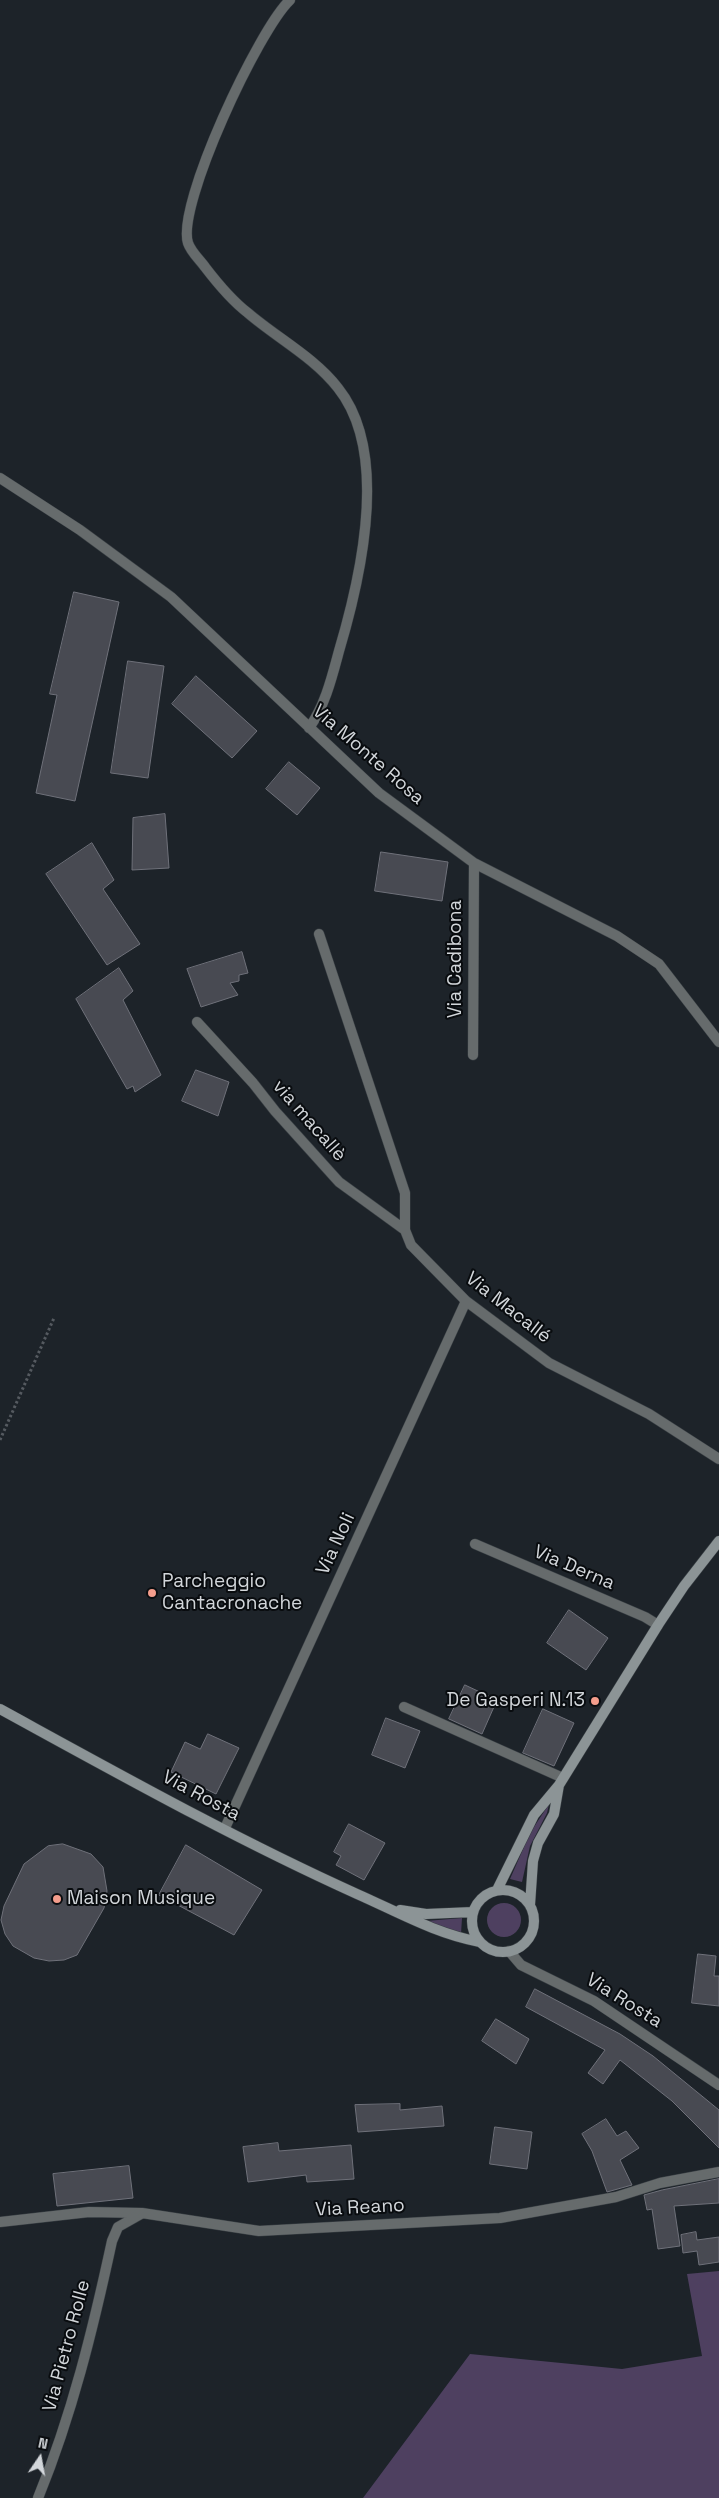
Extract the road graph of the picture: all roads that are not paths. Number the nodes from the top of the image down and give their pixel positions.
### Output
1 (290, 0) edge
2 (0, 478) edge
3 (308, 728) junction
4 (474, 863) junction
5 (319, 934) dead end
6 (197, 1022) dead end
7 (719, 1042) edge
8 (473, 1055) dead end
9 (405, 1230) junction
10 (466, 1301) junction
11 (719, 1459) edge
12 (719, 1541) edge
13 (475, 1544) dead end
14 (658, 1625) junction
15 (404, 1707) dead end
16 (0, 1709) edge
17 (561, 1781) junction
18 (225, 1828) junction
19 (498, 1890) junction
20 (530, 1905) junction
21 (389, 1908) junction
22 (473, 1912) junction
23 (480, 1942) junction
24 (509, 1951) junction
25 (719, 2085) edge
26 (719, 2172) edge
27 (142, 2213) junction
28 (0, 2222) edge
29 (38, 2498) edge

1 - 3 street
2 - 3 street, Via Monte Rosa
3 - 4 street, Via Monte Rosa
4 - 7 street, Via Monte Rosa
4 - 8 street, Via Cadibona
5 - 9 street, Via Macallé
6 - 9 street, via macallè
9 - 10 street, Via Macallé
10 - 11 street, Via Macallé
10 - 18 street, Via Noli
12 - 14 street
13 - 14 street, Via Derna
14 - 17 street
15 - 17 street
16 - 18 street, Via Rosta
17 - 19 street
17 - 20 street
18 - 21 street, Via Rosta
19 - 20 street
19 - 22 street
20 - 24 street
21 - 22 street, Via Rosta
21 - 23 street, Via Rosta
22 - 23 street
23 - 24 street
24 - 25 street, Via Rosta
26 - 27 street, Via Reano
27 - 28 street, Via Reano
27 - 29 street, Via Pietro Rolle

